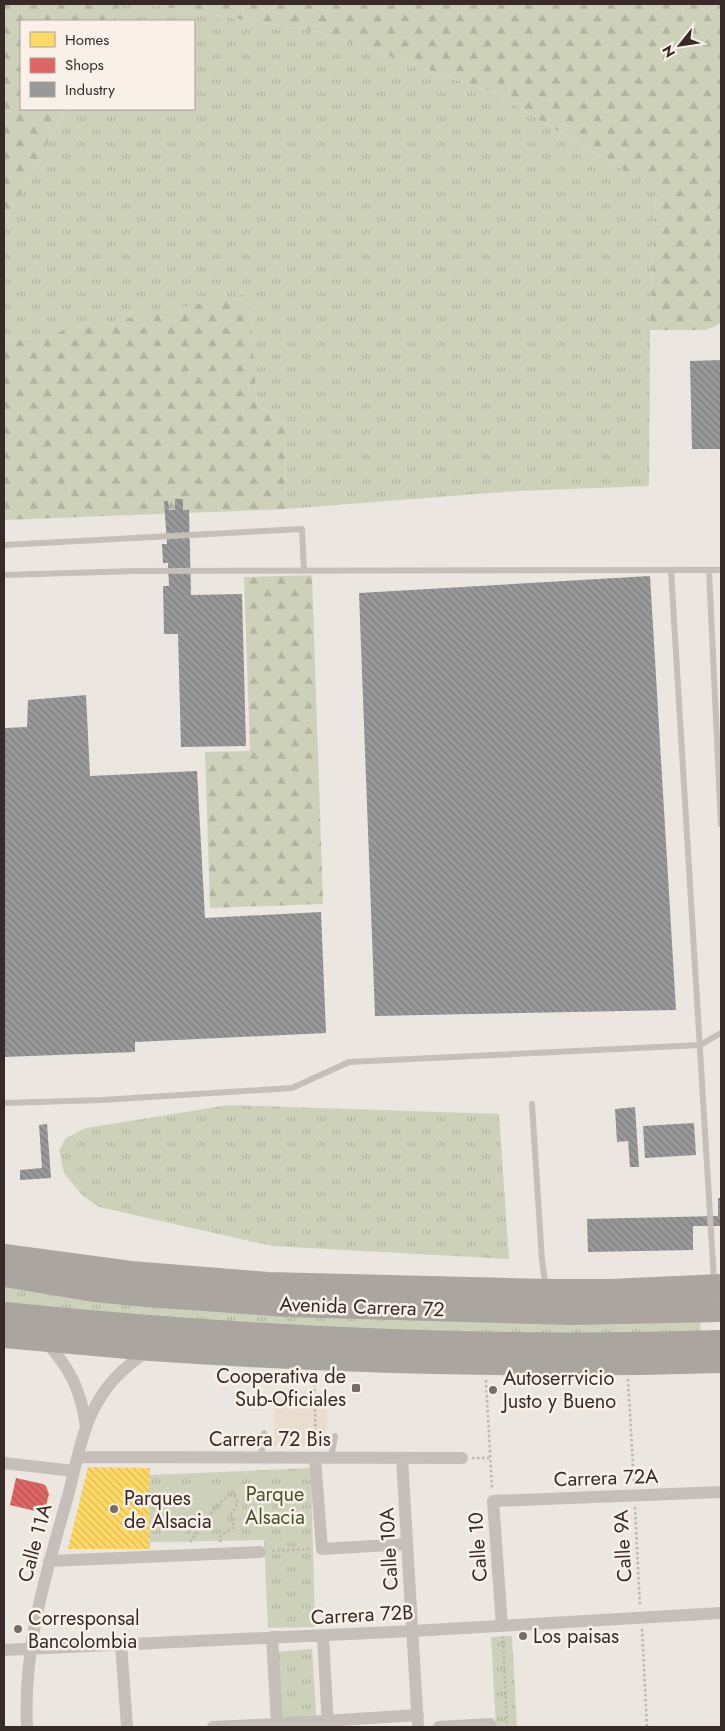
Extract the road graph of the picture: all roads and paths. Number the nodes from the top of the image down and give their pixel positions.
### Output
1 (4, 545) edge
2 (304, 570) junction
3 (671, 570) junction
4 (709, 570) junction
5 (721, 570) edge
6 (4, 575) edge
7 (721, 824) edge
8 (721, 1033) edge
9 (700, 1045) junction
10 (4, 1103) edge
11 (532, 1104) dead end
12 (4, 1256) edge
13 (4, 1275) edge
14 (178, 1278) junction
15 (718, 1287) edge
16 (547, 1291) junction
17 (138, 1294) junction
18 (721, 1310) edge
19 (4, 1314) edge
20 (4, 1336) edge
21 (43, 1339) junction
22 (341, 1339) junction
23 (721, 1342) edge
24 (150, 1348) junction
25 (314, 1358) junction
26 (378, 1360) junction
27 (721, 1361) edge
28 (627, 1363) junction
29 (485, 1364) junction
30 (86, 1429) junction
31 (264, 1433) dead end
32 (335, 1436) dead end
33 (78, 1456) junction
34 (261, 1457) junction
35 (315, 1458) junction
36 (330, 1458) junction
37 (402, 1458) junction
38 (462, 1458) joint
39 (491, 1458) junction
40 (4, 1463) edge
41 (74, 1471) junction
42 (721, 1492) edge
43 (634, 1496) junction
44 (493, 1501) junction
45 (407, 1544) junction
46 (322, 1549) junction
47 (260, 1552) joint
48 (218, 1554) junction
49 (182, 1555) junction
50 (49, 1561) junction
51 (721, 1613) edge
52 (641, 1617) junction
53 (502, 1626) junction
54 (412, 1631) junction
55 (323, 1636) junction
56 (272, 1638) junction
57 (121, 1644) junction
58 (30, 1648) junction
59 (4, 1650) edge
60 (418, 1721) edge
61 (277, 1724) junction
62 (328, 1724) edge
63 (490, 1724) dead end
64 (27, 1727) edge
65 (127, 1727) edge
66 (213, 1727) edge
67 (439, 1727) edge
68 (507, 1727) edge
69 (647, 1727) edge

1 - 2 lane
2 - 3 lane
2 - 6 lane
3 - 4 lane
3 - 9 lane
4 - 5 lane
4 - 7 lane
8 - 9 lane
9 - 10 lane
9 - 15 lane
11 - 16 lane
12 - 14 highway, Avenida Carrera 72
13 - 17 highway, Avenida Carrera 72
14 - 16 highway, Avenida Carrera 72
14 - 17 highway
15 - 16 highway, Avenida Carrera 72
17 - 18 highway, Avenida Carrera 72
19 - 22 highway, Avenida Carrera 72
20 - 21 highway
21 - 24 highway
21 - 30 street, Calle 11A
22 - 23 highway, Avenida Carrera 72
22 - 26 highway
24 - 25 highway
24 - 30 street, Calle 11A
25 - 26 highway
25 - 35 path
26 - 29 highway
27 - 28 highway
28 - 29 highway
28 - 43 path, Calle 9A
29 - 39 path, Calle 10
30 - 33 street, Calle 11A
31 - 34 lane
32 - 36 lane
33 - 34 street, Carrera 72 Bis
33 - 41 street, Calle 11A
34 - 35 street, Carrera 72 Bis
35 - 36 street, Carrera 72 Bis
35 - 46 street
36 - 37 street, Carrera 72 Bis
37 - 38 street, Carrera 72 Bis
37 - 45 street, Calle 10A
38 - 39 path
39 - 44 path, Calle 10
40 - 41 street
41 - 50 street, Calle 11A
42 - 43 street, Carrera 72A
43 - 44 street, Carrera 72A
43 - 52 path, Calle 9A
44 - 53 street, Calle 10
45 - 46 street
45 - 54 street, Calle 10A
46 - 47 path
47 - 48 street
48 - 49 street
48 - 49 path
49 - 50 street
50 - 58 street, Calle 11A
51 - 52 street, Carrera 72B
52 - 53 street, Carrera 72B
52 - 69 path, Calle 9A
53 - 54 street, Carrera 72B
53 - 68 path
54 - 55 street, Carrera 72B
54 - 60 street, Calle 10A
55 - 56 street, Carrera 72B
55 - 62 street
56 - 57 street
56 - 61 street
57 - 58 street
57 - 65 street
58 - 59 street
58 - 64 street, Calle 11A
60 - 62 street
61 - 62 street
61 - 66 street
63 - 67 street

